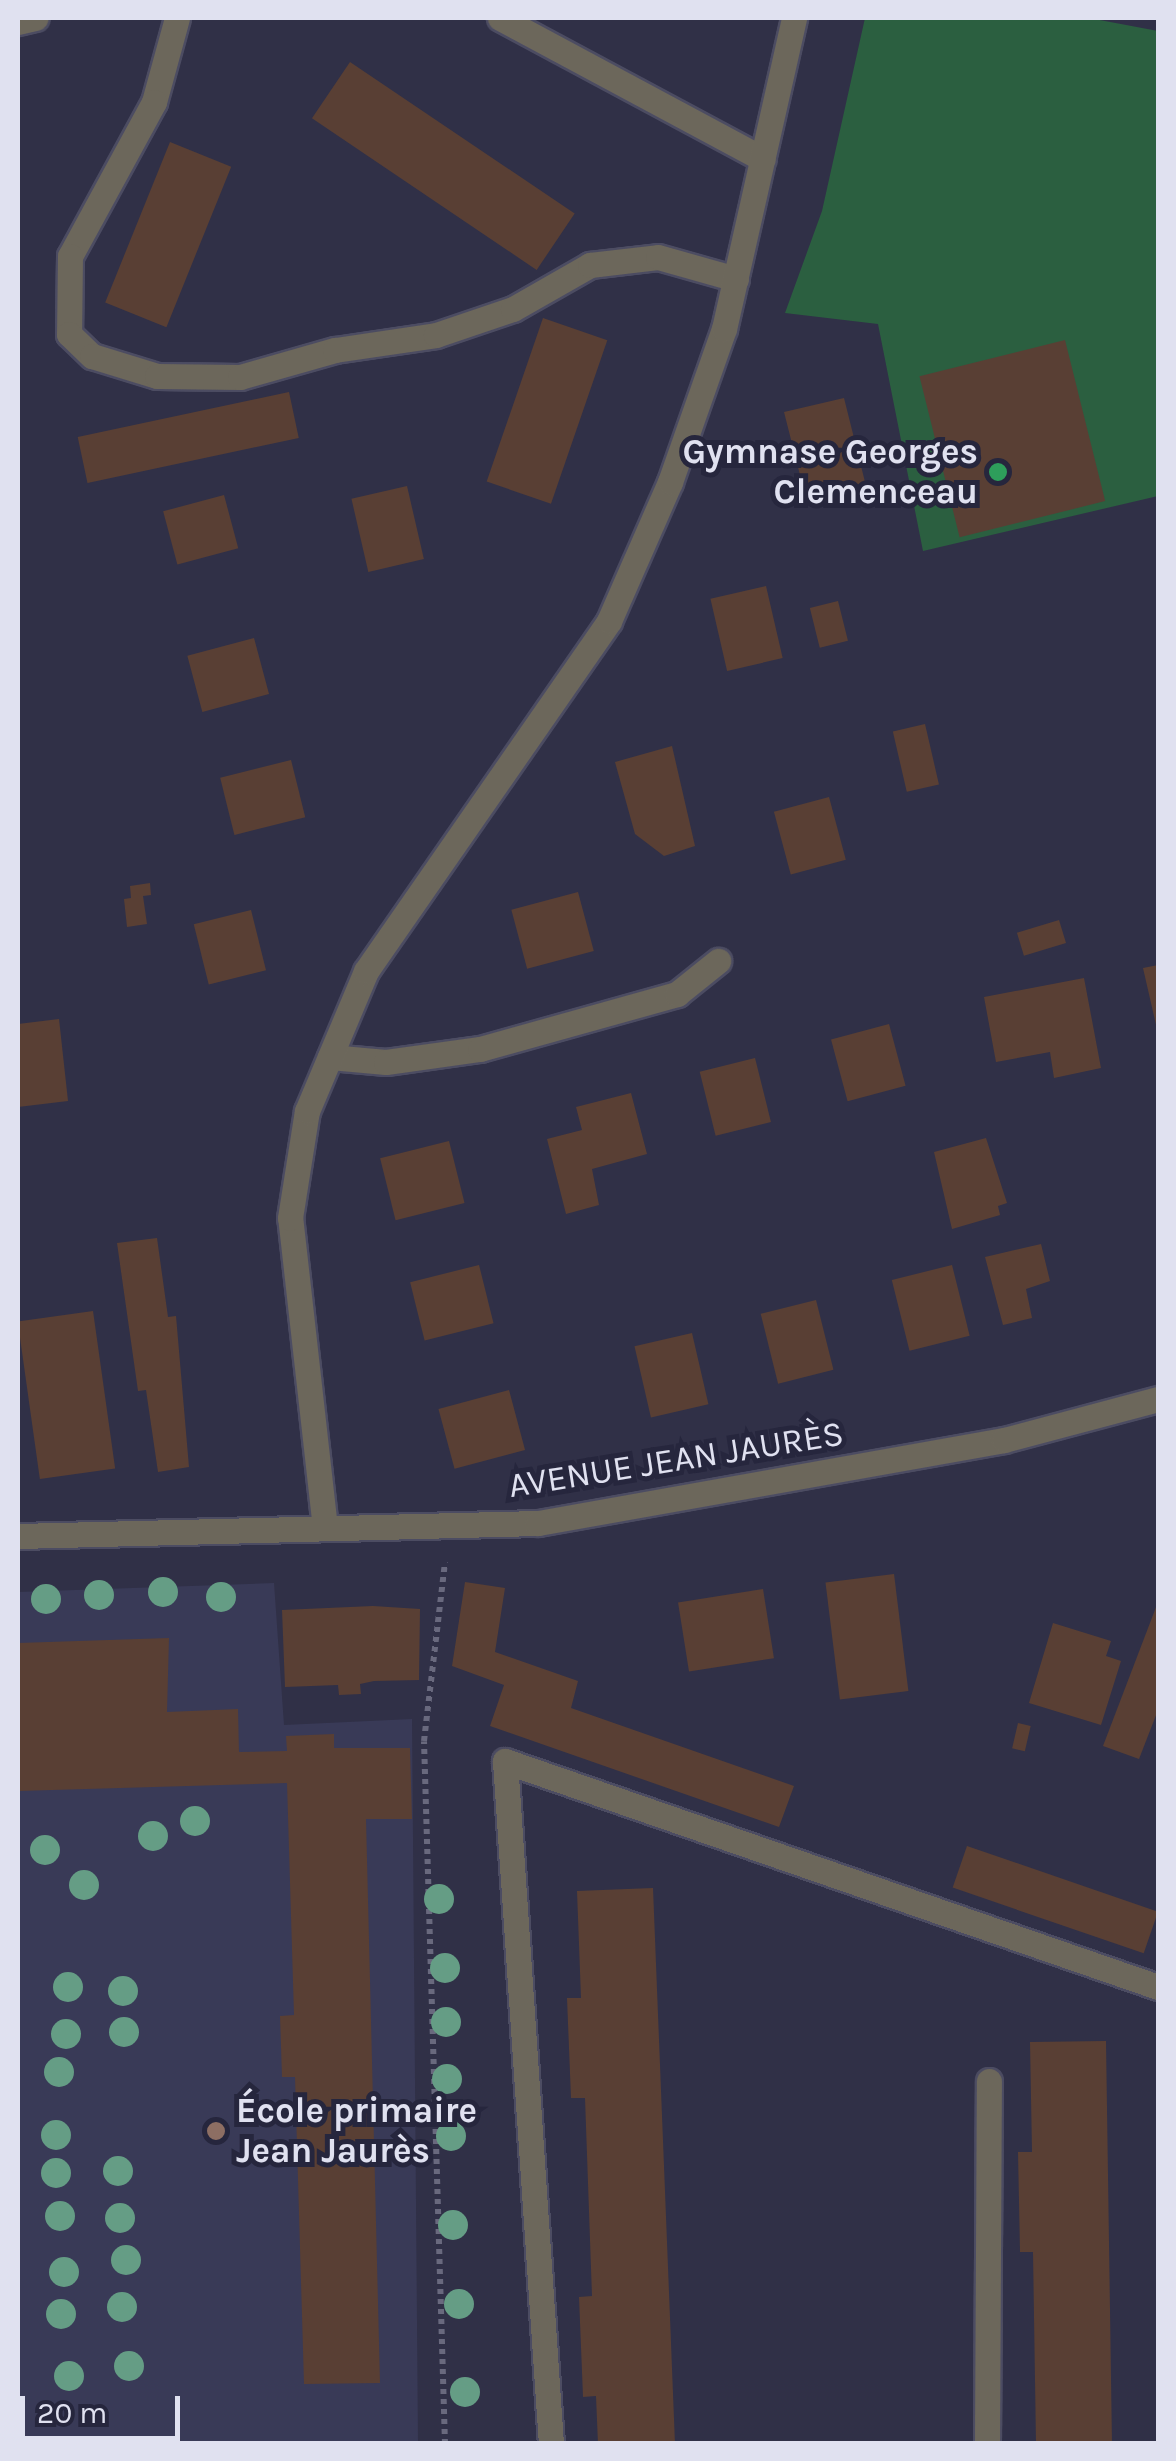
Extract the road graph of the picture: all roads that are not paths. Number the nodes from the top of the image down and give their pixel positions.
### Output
1 (36, 18) edge
2 (176, 18) edge
3 (500, 18) edge
4 (794, 18) edge
5 (18, 22) edge
6 (763, 159) junction
7 (736, 279) junction
8 (718, 961) dead end
9 (330, 1057) junction
10 (1158, 1399) edge
11 (324, 1528) junction
12 (18, 1536) edge
13 (1158, 1987) edge
14 (988, 2081) dead end
15 (550, 2444) edge
16 (987, 2444) edge

1 - 5 street
2 - 7 street
3 - 6 street
4 - 6 street
6 - 7 street
7 - 9 street
8 - 9 street
9 - 11 street
10 - 11 street, AVENUE JEAN JAURÈS
11 - 12 street, AVENUE JEAN JAURÈS
13 - 15 street
14 - 16 street

